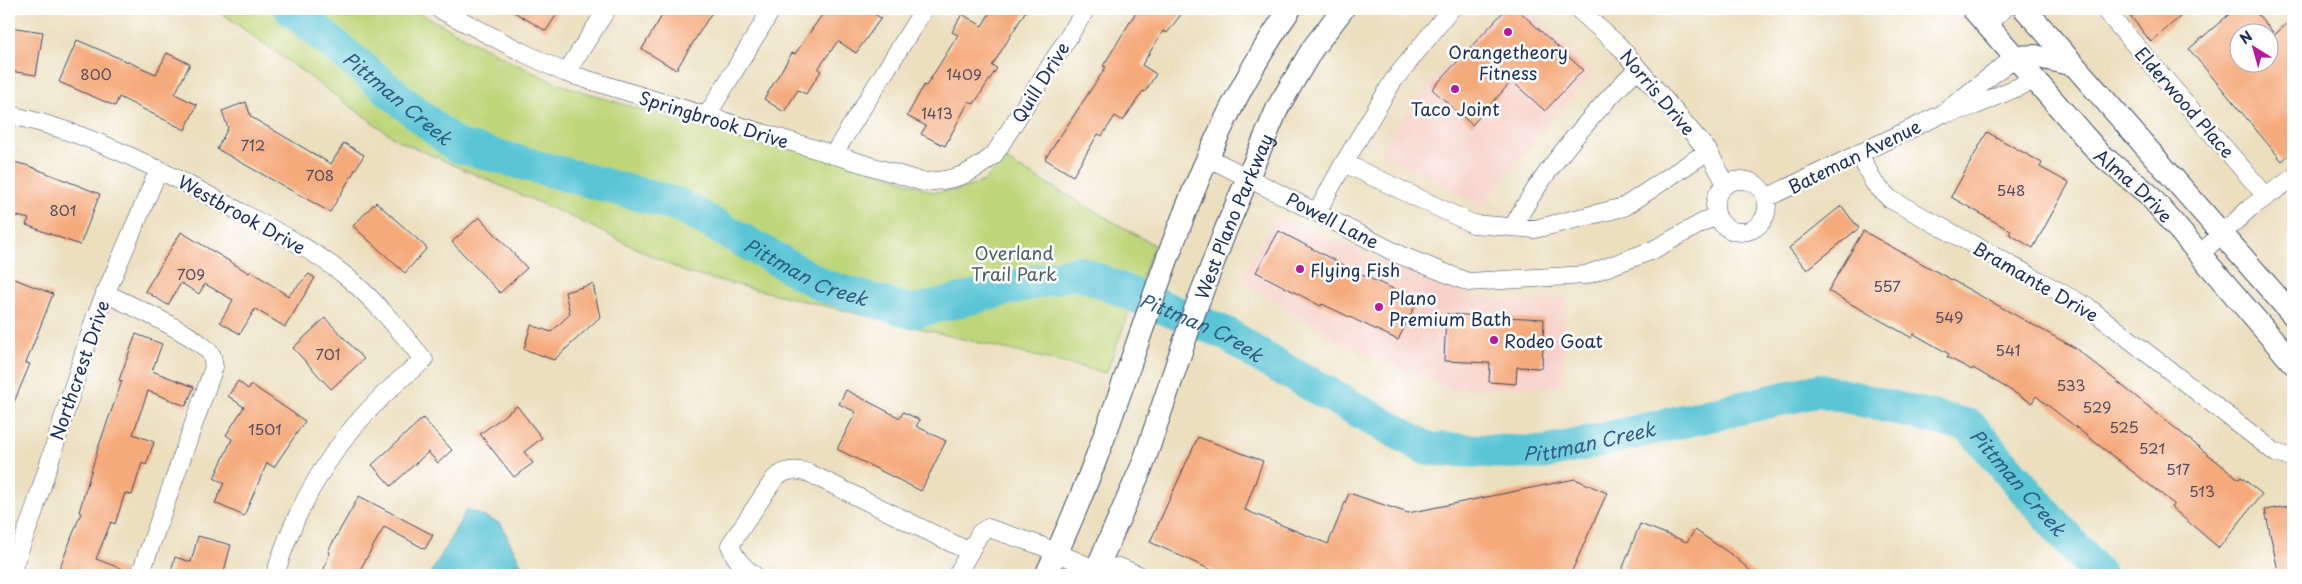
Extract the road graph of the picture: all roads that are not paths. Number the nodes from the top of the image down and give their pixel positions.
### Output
1 (439, 9) edge
2 (607, 9) edge
3 (772, 9) edge
4 (924, 9) edge
5 (1086, 9) edge
6 (1290, 9) edge
7 (1343, 9) edge
8 (1451, 9) edge
9 (1578, 9) edge
10 (2004, 9) edge
11 (2025, 9) edge
12 (2104, 9) edge
13 (458, 13) edge
14 (1980, 16) edge
15 (2015, 57) junction
16 (2074, 65) junction
17 (1637, 68) junction
18 (566, 73) junction
19 (2035, 81) junction
20 (1942, 114) junction
21 (9, 115) edge
22 (706, 117) junction
23 (1708, 151) junction
24 (1859, 153) junction
25 (994, 154) joint
26 (833, 155) junction
27 (1207, 158) junction
28 (1344, 162) junction
29 (159, 169) junction
30 (1248, 177) junction
31 (2293, 178) edge
32 (1726, 184) junction
33 (2266, 196) junction
34 (1766, 198) junction
35 (1317, 212) junction
36 (1716, 215) junction
37 (1513, 227) junction
38 (2223, 234) junction
39 (2200, 254) junction
40 (105, 294) junction
41 (2293, 315) edge
42 (2293, 363) edge
43 (2293, 458) edge
44 (970, 552) junction
45 (1057, 553) junction
46 (1097, 574) edge
47 (10, 575) edge
48 (140, 575) edge
49 (275, 575) edge
50 (754, 575) edge
51 (957, 575) edge
52 (1046, 575) edge
53 (1139, 575) edge

1 - 13 street, Springbrook Drive
2 - 18 street
3 - 22 street
4 - 26 street
5 - 25 street, Quill Drive
6 - 27 main road
7 - 30 main road, West Plano Parkway
8 - 28 street
9 - 17 street, Norris Drive
10 - 14 street
11 - 16 main road, Alma Drive
12 - 33 street, Elderwood Place
13 - 18 street, Springbrook Drive
14 - 15 main road, Alma Drive
15 - 16 main road
15 - 19 main road, Alma Drive
15 - 20 street, Bateman Avenue
16 - 38 main road, Alma Drive
17 - 23 street, Norris Drive
17 - 37 street
18 - 22 street, Springbrook Drive
19 - 20 street, Bateman Avenue
19 - 39 main road, Alma Drive
20 - 24 street, Bateman Avenue
21 - 29 street, Westbrook Drive
22 - 26 street, Springbrook Drive
23 - 32 street, Norris Drive
23 - 37 street
24 - 34 street, Bateman Avenue
24 - 43 street, Bramante Drive
25 - 26 street, Springbrook Drive
27 - 30 street, Powell Lane
27 - 45 main road
28 - 35 street
28 - 37 street
29 - 40 street, Northcrest Drive
29 - 49 street, Westbrook Drive
30 - 35 street, Powell Lane
30 - 46 main road, West Plano Parkway
31 - 33 street
32 - 34 street
32 - 36 street
33 - 38 street
34 - 36 street
35 - 36 street, Powell Lane
38 - 39 street
38 - 41 main road, Alma Drive
39 - 42 main road, Alma Drive
40 - 47 street, Northcrest Drive
40 - 48 street
44 - 45 street
44 - 50 street
44 - 51 street
45 - 46 street
45 - 52 main road
46 - 53 street

